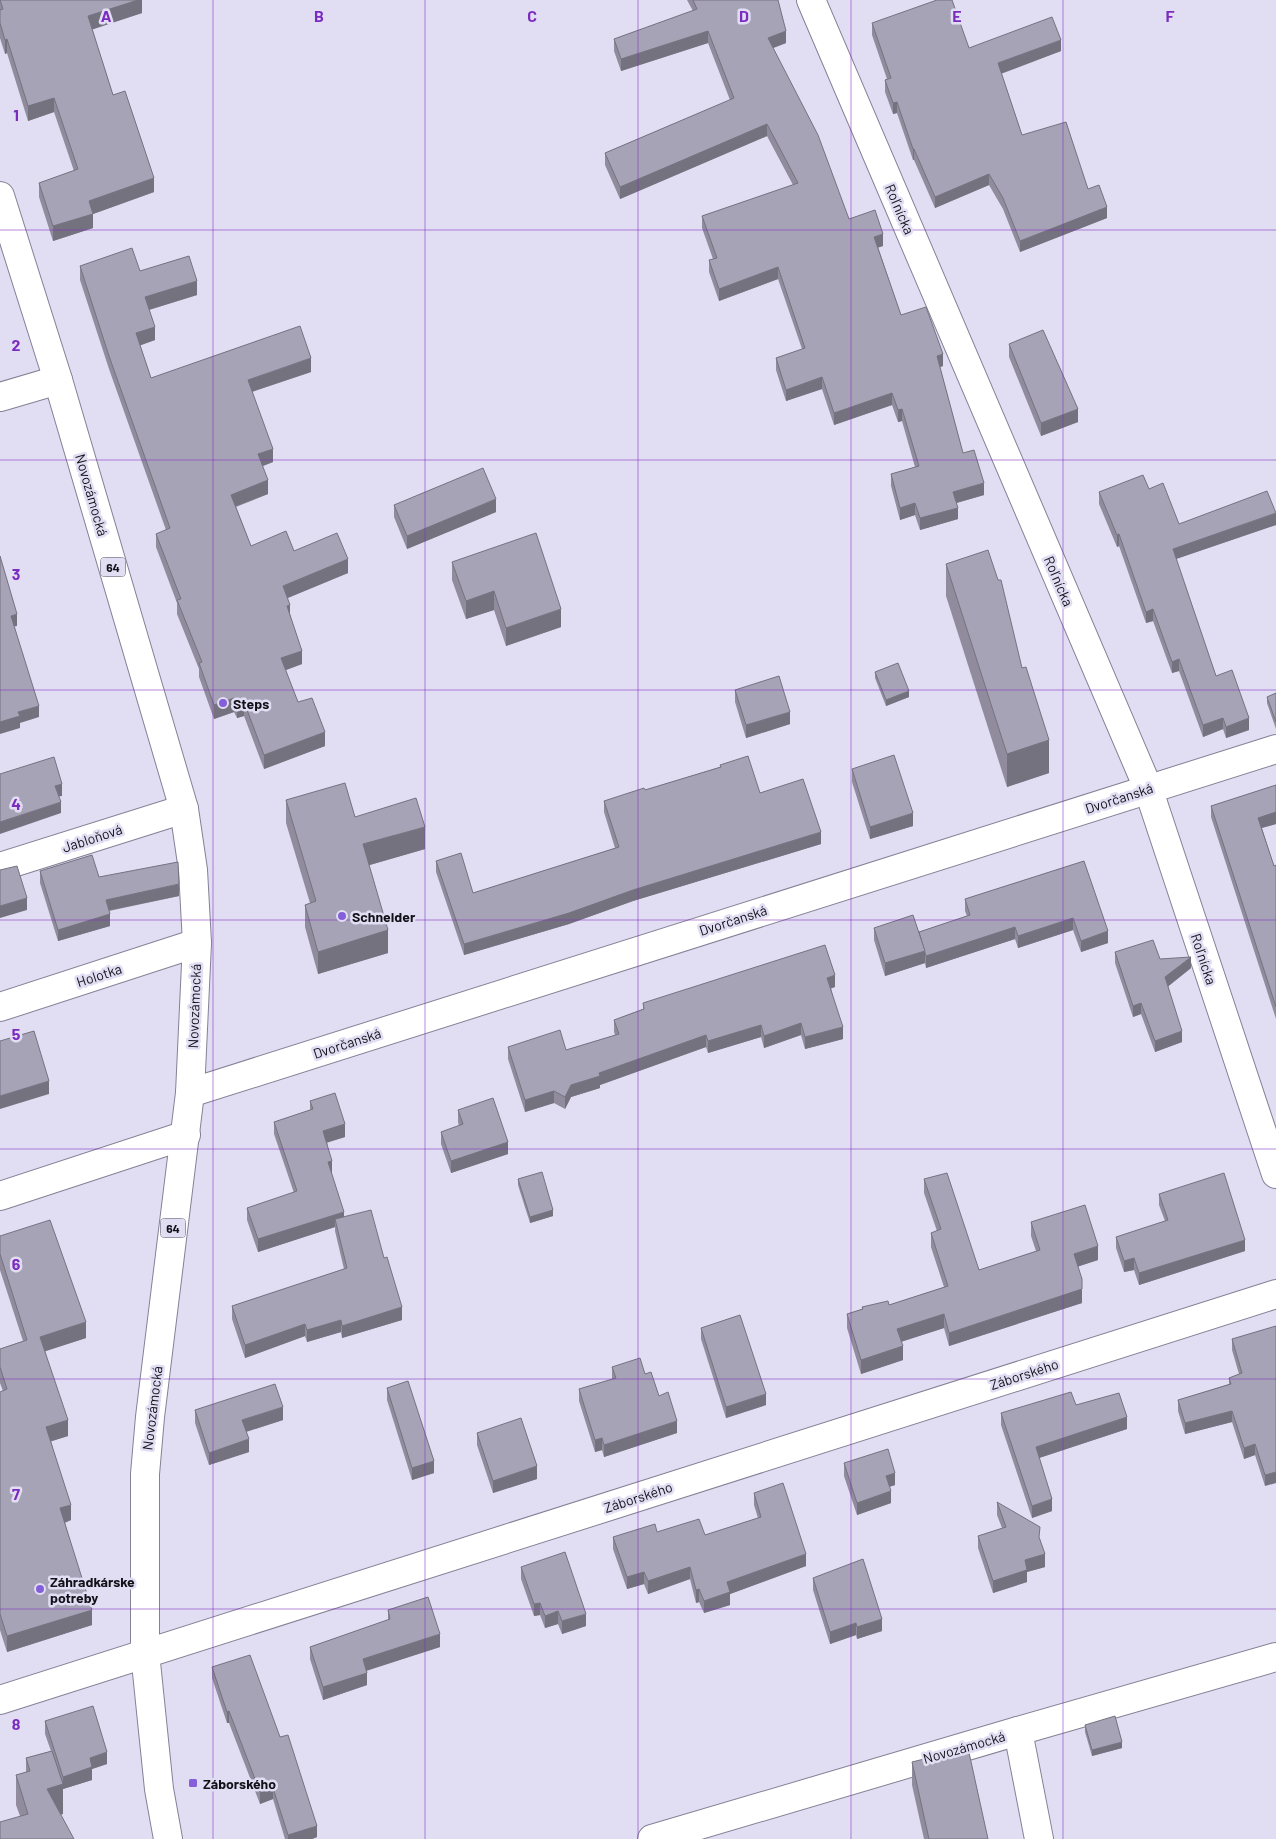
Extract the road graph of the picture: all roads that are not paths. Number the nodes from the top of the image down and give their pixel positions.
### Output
1 (811, 0) edge
2 (0, 196) edge
3 (58, 380) junction
4 (0, 397) edge
5 (1276, 749) edge
6 (1148, 788) junction
7 (184, 809) junction
8 (0, 868) edge
9 (197, 943) junction
10 (0, 1007) edge
11 (190, 1093) junction
12 (186, 1135) junction
13 (1276, 1174) edge
14 (0, 1196) edge
15 (1276, 1294) edge
16 (145, 1653) junction
17 (1276, 1657) edge
18 (0, 1700) edge
19 (1018, 1731) junction
20 (168, 1839) edge
21 (652, 1839) edge
22 (1039, 1839) edge

1 - 6 street, Roľnícka
2 - 3 street, Novozámocká / 64
3 - 4 street
3 - 7 street, Novozámocká / 64
5 - 6 street, Dvorčanská
6 - 11 street, Dvorčanská
6 - 13 street, Roľnícka
7 - 8 street, Jabloňová
7 - 9 street, Novozámocká / 64
9 - 10 street, Holotka
9 - 11 street, Novozámocká / 64
11 - 12 street, Novozámocká / 64
12 - 14 street
12 - 16 street, Novozámocká / 64
15 - 16 street, Záborského
16 - 18 street, Záborského
16 - 20 street, Novozámocká / 64
17 - 19 street, Novozámocká
19 - 21 street, Novozámocká
19 - 22 street

